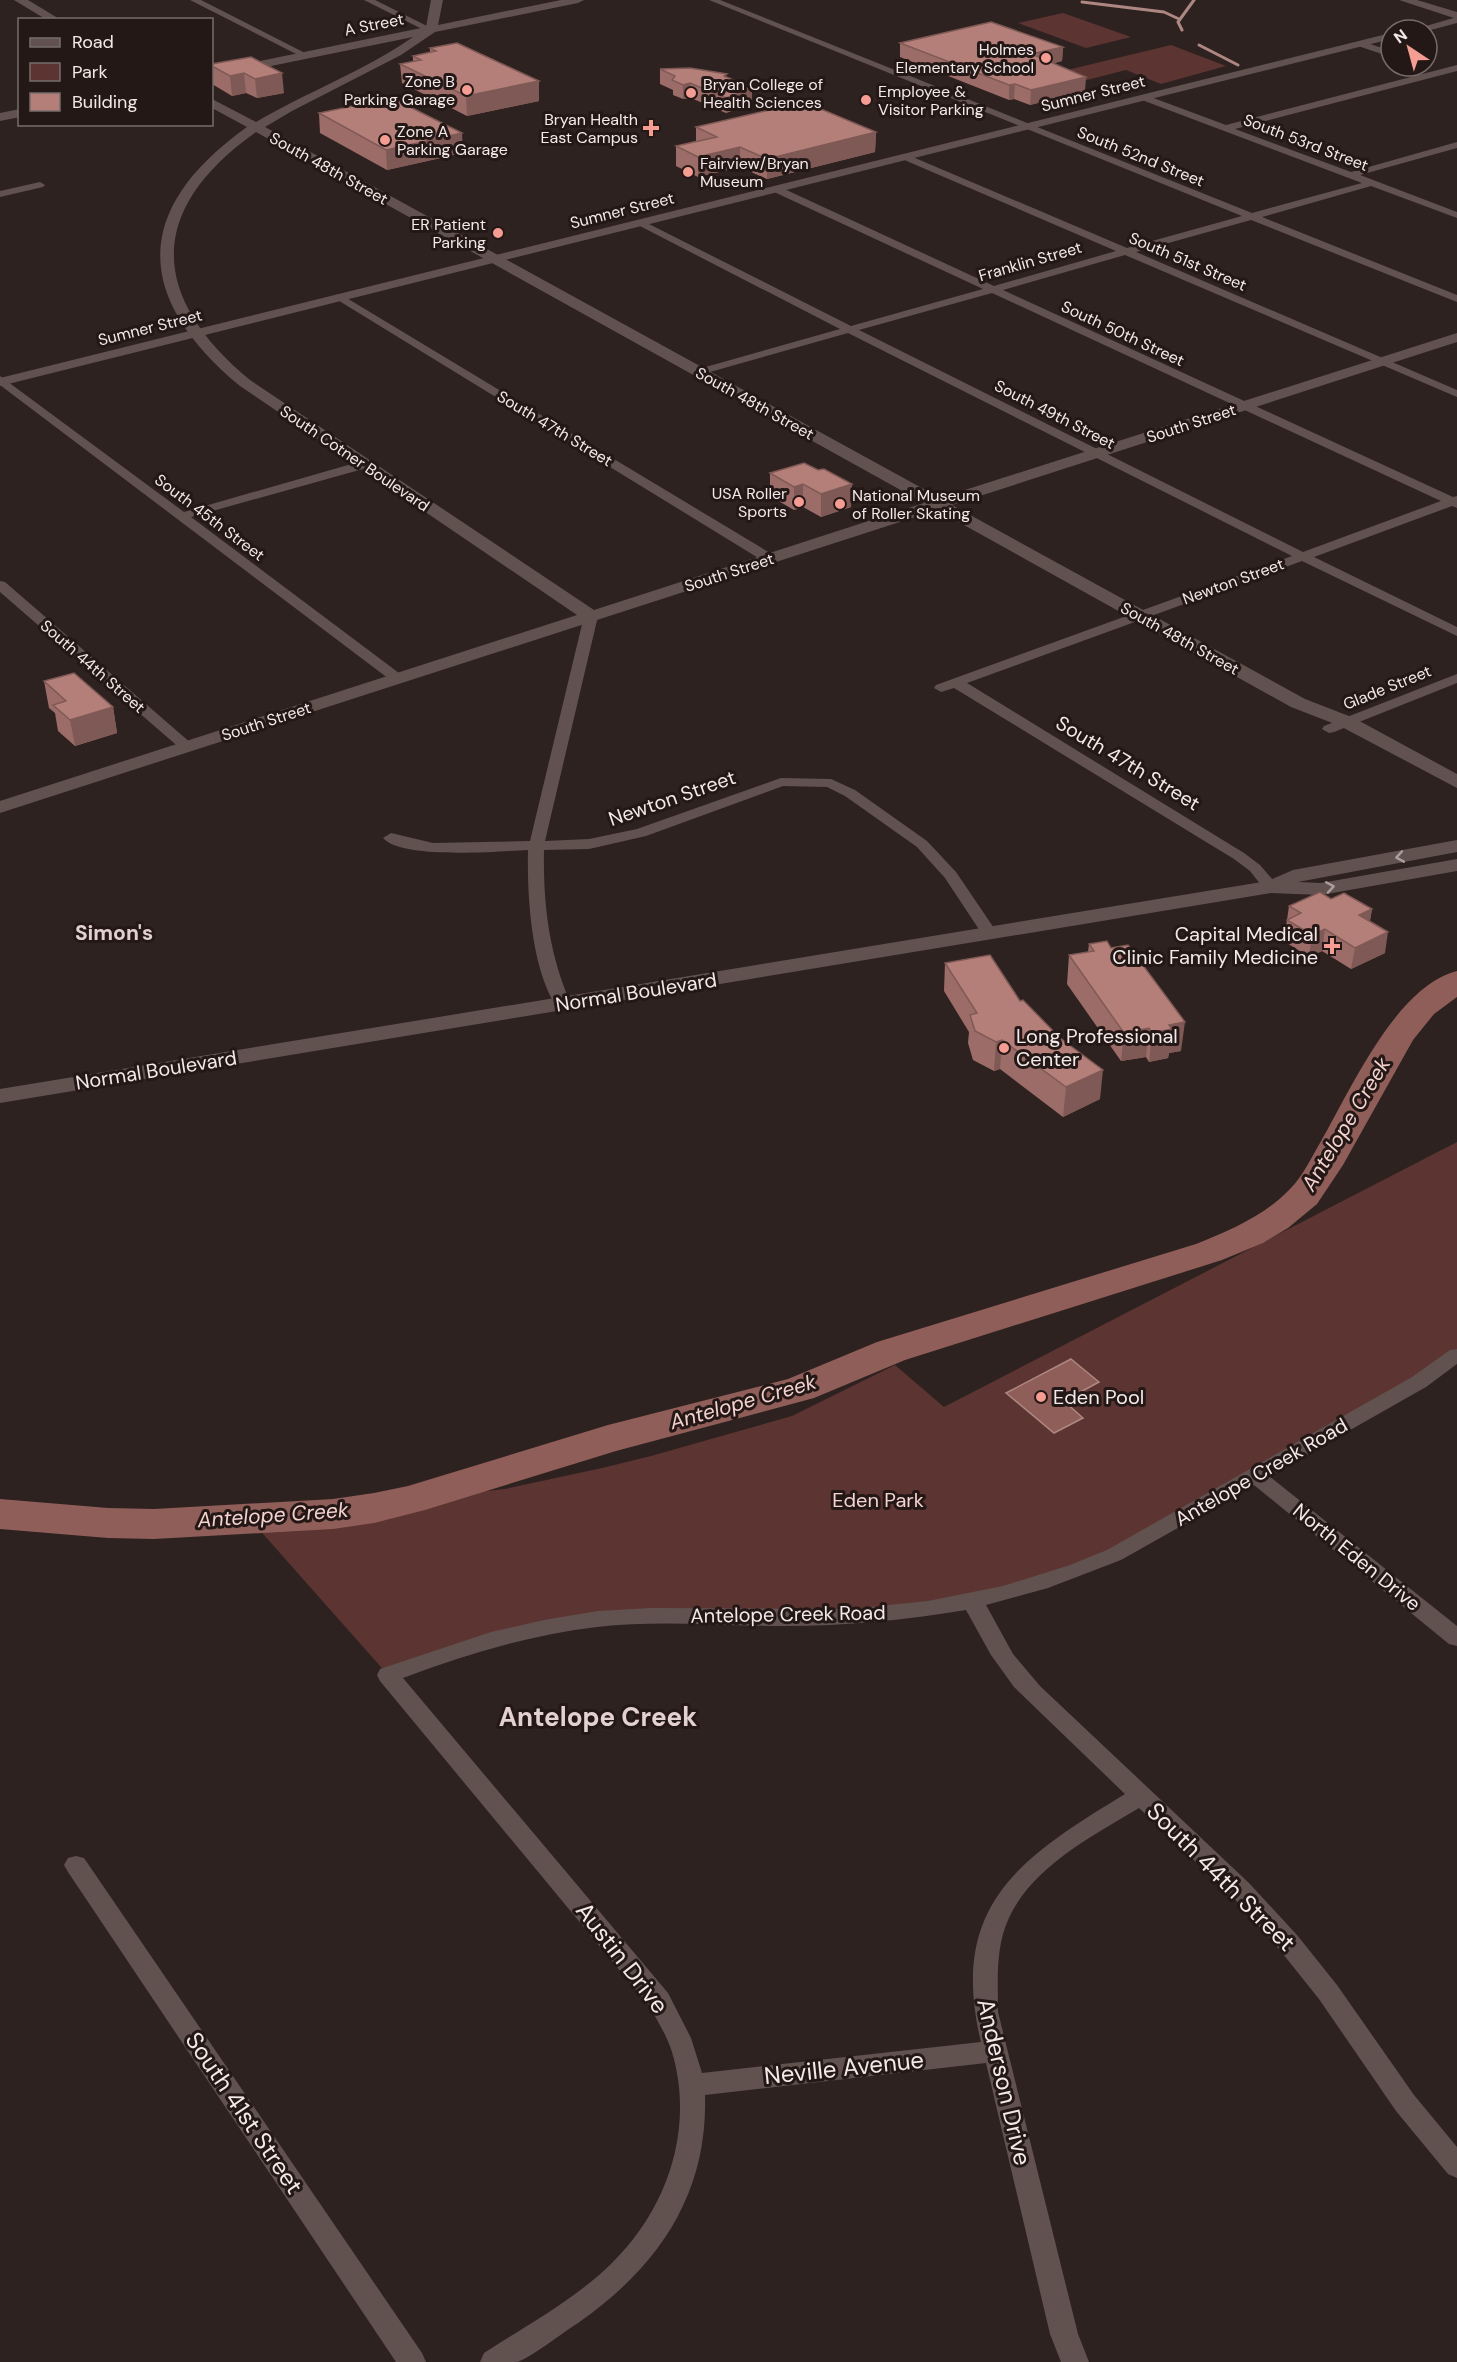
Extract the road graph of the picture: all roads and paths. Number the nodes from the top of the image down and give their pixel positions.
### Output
1 (20, 0) edge
2 (194, 0) edge
3 (368, 0) edge
4 (437, 0) edge
5 (578, 0) edge
6 (713, 0) edge
7 (1405, 0) edge
8 (52, 18) edge
9 (1457, 18) edge
10 (1439, 23) edge
11 (430, 30) junction
12 (1379, 39) edge
13 (1361, 44) junction
14 (1379, 50) edge
15 (305, 55) junction
16 (1457, 68) edge
17 (1439, 70) edge
18 (1444, 71) junction
19 (213, 74) edge
20 (1457, 76) edge
21 (1145, 98) junction
22 (213, 105) edge
23 (18, 113) edge
24 (0, 117) edge
25 (1028, 126) junction
26 (255, 127) junction
27 (1226, 128) junction
28 (1457, 145) edge
29 (905, 157) junction
30 (1350, 175) junction
31 (1371, 183) junction
32 (40, 185) dead end
33 (776, 189) junction
34 (0, 194) edge
35 (1457, 215) edge
36 (1251, 216) junction
37 (639, 223) junction
38 (1125, 252) junction
39 (494, 259) junction
40 (991, 290) junction
41 (340, 297) junction
42 (1457, 299) edge
43 (849, 329) junction
44 (195, 333) junction
45 (1457, 337) edge
46 (1379, 362) junction
47 (699, 372) junction
48 (1, 381) edge
49 (1457, 394) edge
50 (1242, 406) junction
51 (1095, 453) junction
52 (366, 464) junction
53 (1455, 502) edge
54 (939, 504) junction
55 (182, 516) junction
56 (1303, 555) junction
57 (770, 559) junction
58 (0, 585) edge
59 (591, 616) junction
60 (1141, 616) junction
61 (1457, 632) edge
62 (1457, 678) edge
63 (398, 679) junction
64 (956, 683) junction
65 (941, 688) dead end
66 (1338, 726) junction
67 (187, 747) junction
68 (1457, 782) edge
69 (1457, 799) edge
70 (0, 807) edge
71 (390, 838) dead end
72 (536, 846) junction
73 (1457, 846) edge
74 (1457, 865) edge
75 (1271, 887) junction
76 (990, 934) junction
77 (563, 1004) junction
78 (0, 1095) edge
79 (1457, 1355) edge
80 (1256, 1476) junction
81 (973, 1601) junction
82 (1457, 1638) edge
83 (388, 1675) joint
84 (1141, 1796) junction
85 (76, 1865) dead end
86 (995, 2051) junction
87 (692, 2085) junction
88 (1457, 2166) edge
89 (412, 2362) edge
90 (494, 2362) edge
91 (1075, 2362) edge

1 - 8 main road
2 - 15 street
3 - 11 street
4 - 11 main road
5 - 11 main road, A Street
6 - 25 street, South 52nd Street
7 - 9 main road
9 - 10 street
11 - 15 main road, A Street
11 - 26 main road, South Cotner Boulevard
12 - 13 street, Sumner Street
13 - 14 street
13 - 21 street, Sumner Street
15 - 19 main road, A Street
16 - 18 street
17 - 18 street
18 - 20 street
18 - 27 street
21 - 25 street, Sumner Street
21 - 27 street, South 53rd Street
22 - 26 main road, South 48th Street
23 - 24 main road
25 - 29 street, Sumner Street
25 - 36 street, South 52nd Street
26 - 39 main road, South 48th Street
26 - 44 main road, South Cotner Boulevard
27 - 30 street, South 53rd Street
28 - 30 street
29 - 33 street, Sumner Street
29 - 38 street, South 51st Street
30 - 31 street, South 53rd Street
31 - 35 street, South 53rd Street
31 - 36 street, Franklin Street
32 - 34 street
33 - 37 street, Sumner Street
33 - 40 street, South 50th Street
36 - 38 street, Franklin Street
36 - 42 street, South 52nd Street
37 - 39 street, Sumner Street
37 - 43 street, South 49th Street
38 - 40 street, Franklin Street
38 - 46 street, South 51st Street
39 - 41 street, Sumner Street
39 - 47 main road, South 48th Street
40 - 43 street, Franklin Street
40 - 50 street, South 50th Street
41 - 44 street, Sumner Street
41 - 57 street, South 47th Street
43 - 47 street, Franklin Street
43 - 51 street, South 49th Street
44 - 48 street, Sumner Street
44 - 52 main road, South Cotner Boulevard
45 - 46 main road, South Street
46 - 49 street, South 51st Street
46 - 50 main road, South Street
47 - 54 main road, South 48th Street
48 - 55 street, South 45th Street
50 - 51 main road, South Street
50 - 53 street, South 50th Street
51 - 54 main road, South Street
51 - 56 street, South 49th Street
52 - 55 street
52 - 59 main road, South Cotner Boulevard
53 - 56 street, Newton Street
54 - 57 main road, South Street
54 - 60 main road, South 48th Street
55 - 63 street, South 45th Street
56 - 60 street, Newton Street
56 - 61 street, South 49th Street
57 - 59 main road, South Street
58 - 67 street, South 44th Street
59 - 63 main road, South Street
59 - 72 street
60 - 64 street, Newton Street
60 - 66 main road, South 48th Street
62 - 66 street, Glade Street
63 - 67 main road, South Street
64 - 65 street, Newton Street
64 - 75 street, South 47th Street
66 - 68 main road, South 48th Street
66 - 69 main road, South 48th Street
67 - 70 main road, South Street
71 - 72 street, Newton Street
72 - 76 street, Newton Street
72 - 77 street
73 -> 75 main road, Normal Boulevard
75 -> 74 main road, Normal Boulevard
75 - 76 main road, Normal Boulevard
76 - 77 main road, Normal Boulevard
77 - 78 main road, Normal Boulevard
79 - 80 street, Antelope Creek Road
80 - 81 street, Antelope Creek Road
80 - 82 street, North Eden Drive
81 - 83 street, Antelope Creek Road
81 - 84 street, South 44th Street
83 - 87 street, Austin Drive
84 - 86 street, Anderson Drive
84 - 88 street, South 44th Street
85 - 89 street, South 41st Street
86 - 87 street, Neville Avenue
86 - 91 street, Anderson Drive
87 - 90 street, Austin Drive

